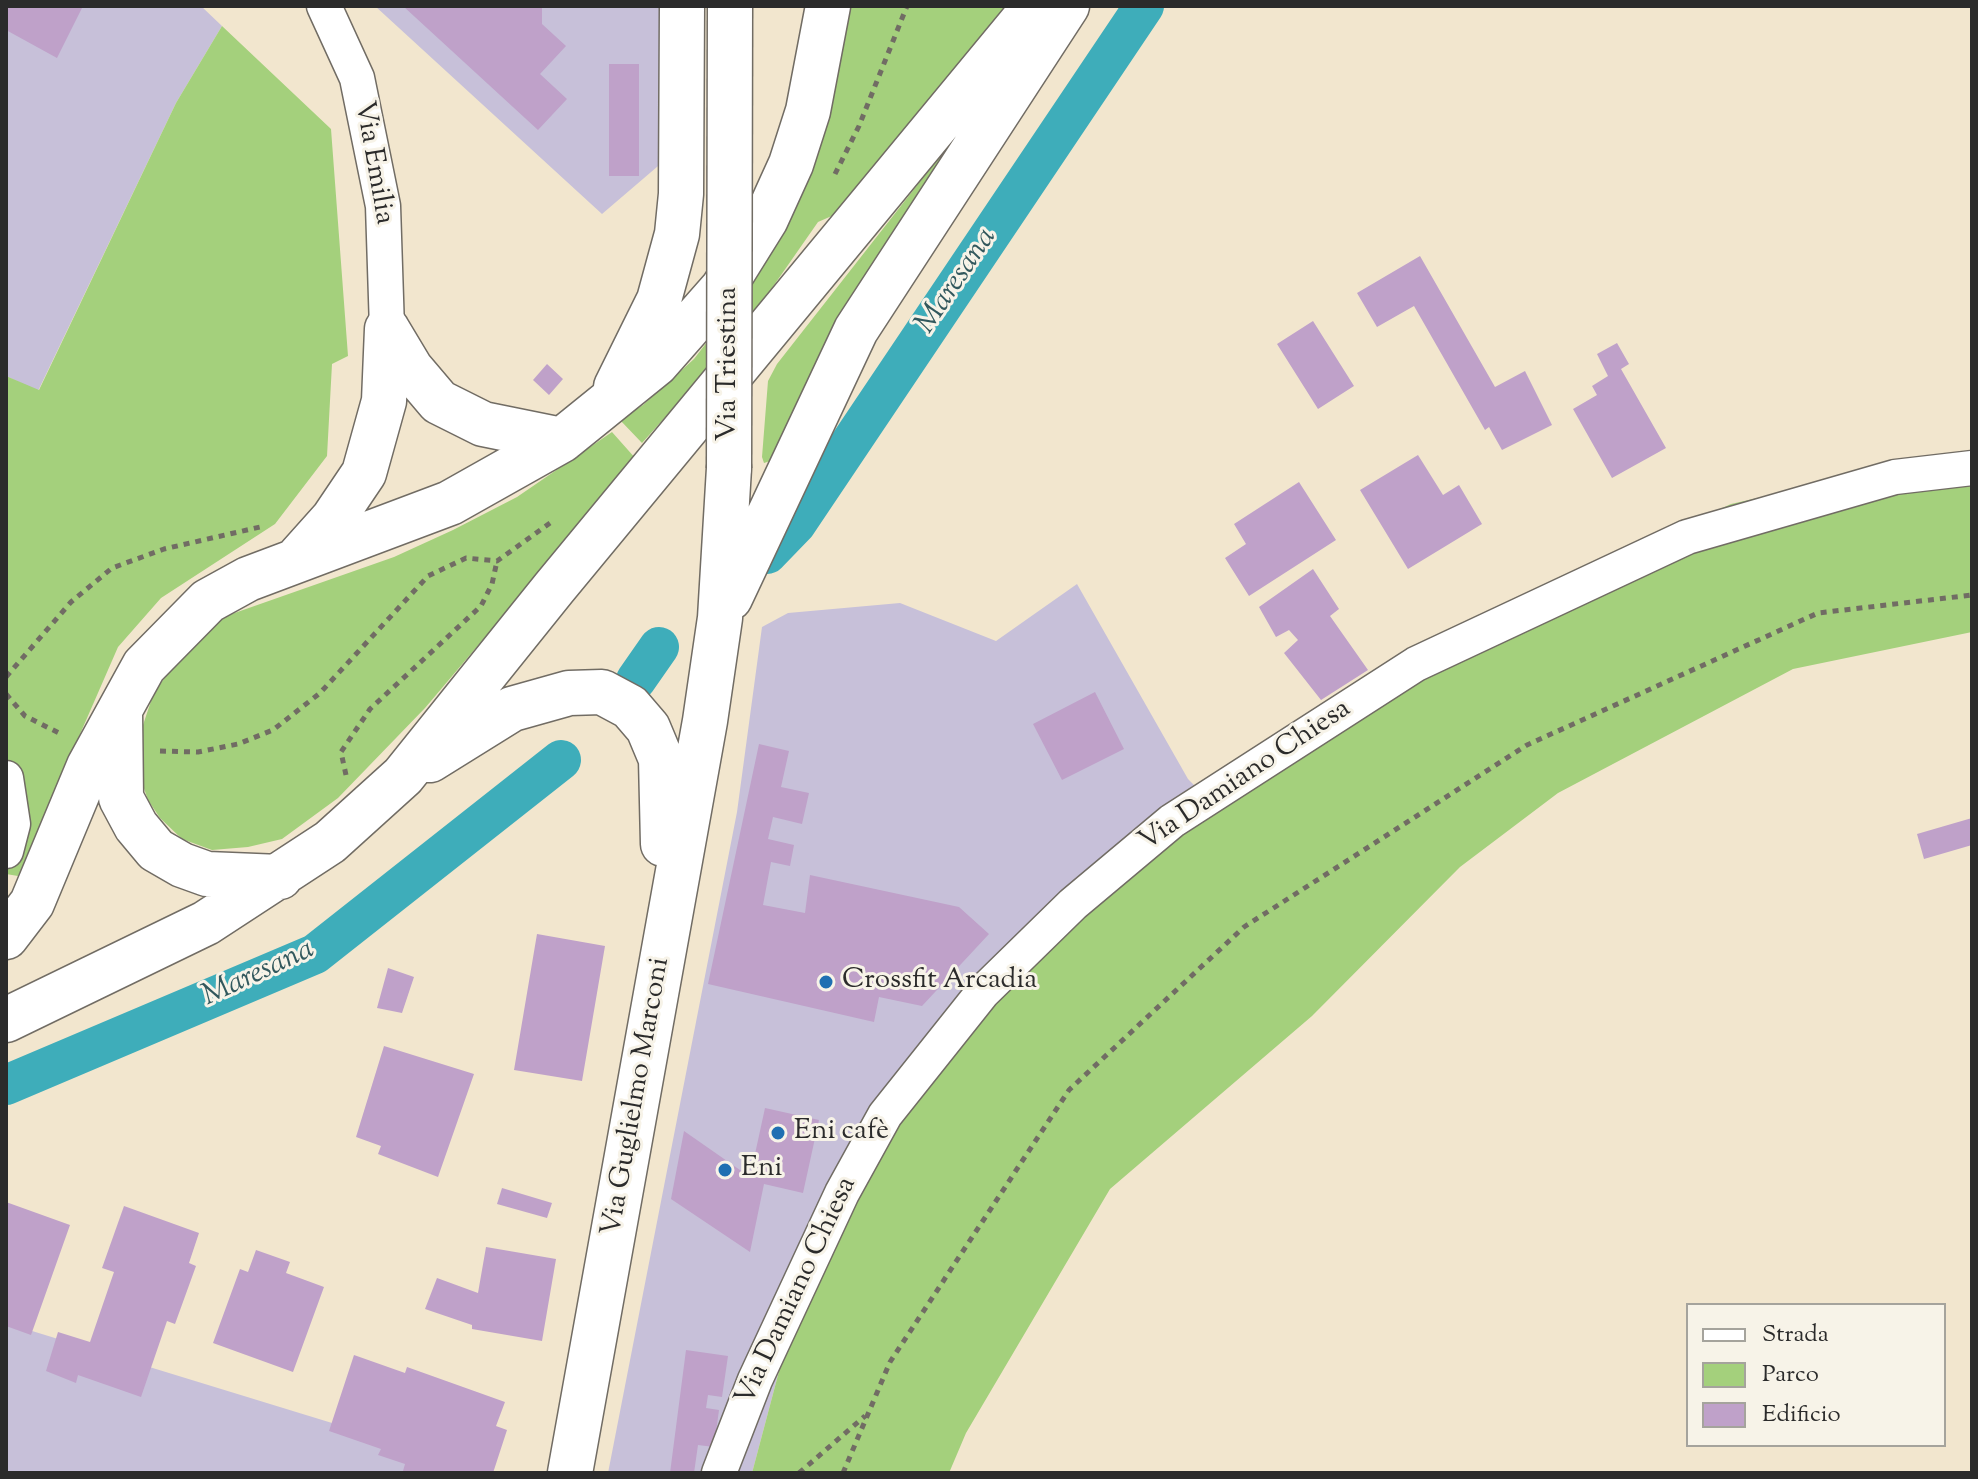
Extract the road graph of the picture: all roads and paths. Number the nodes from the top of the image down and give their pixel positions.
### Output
1 (324, 6) edge
2 (682, 6) edge
3 (730, 6) edge
4 (828, 6) edge
5 (1035, 6) edge
6 (1067, 6) edge
7 (1090, 6) edge
8 (387, 329) junction
9 (608, 402) junction
10 (804, 439) junction
11 (562, 440) junction
12 (1972, 468) edge
13 (273, 523) dead end
14 (294, 562) junction
15 (1972, 595) edge
16 (720, 618) junction
17 (6, 677) edge
18 (6, 694) edge
19 (120, 705) junction
20 (705, 721) joint
21 (68, 737) dead end
22 (403, 776) junction
23 (6, 778) edge
24 (6, 851) edge
25 (280, 877) junction
26 (6, 937) edge
27 (660, 971) junction
28 (6, 1020) edge
29 (868, 1413) junction
30 (570, 1473) edge
31 (719, 1473) edge
32 (799, 1473) edge
33 (843, 1473) edge

1 - 8 street, Via Emilia
2 - 9 street
3 - 16 street, Via Triestina, bridge
4 - 9 street
5 - 22 street
6 - 10 street
7 - 10 street
8 - 11 street
8 - 14 street
9 - 11 street
10 - 16 street
11 - 14 street
12 - 31 street, Via Damiano Chiesa
13 - 17 path
14 - 19 street
15 - 29 path
16 - 20 street, Via Triestina
18 - 21 path
19 - 25 street
19 - 26 street
20 - 27 street, Via Guglielmo Marconi
22 - 25 street
22 - 27 street
23 - 24 street
25 - 28 street
27 - 30 street, Via Guglielmo Marconi
29 - 32 path
29 - 33 path

